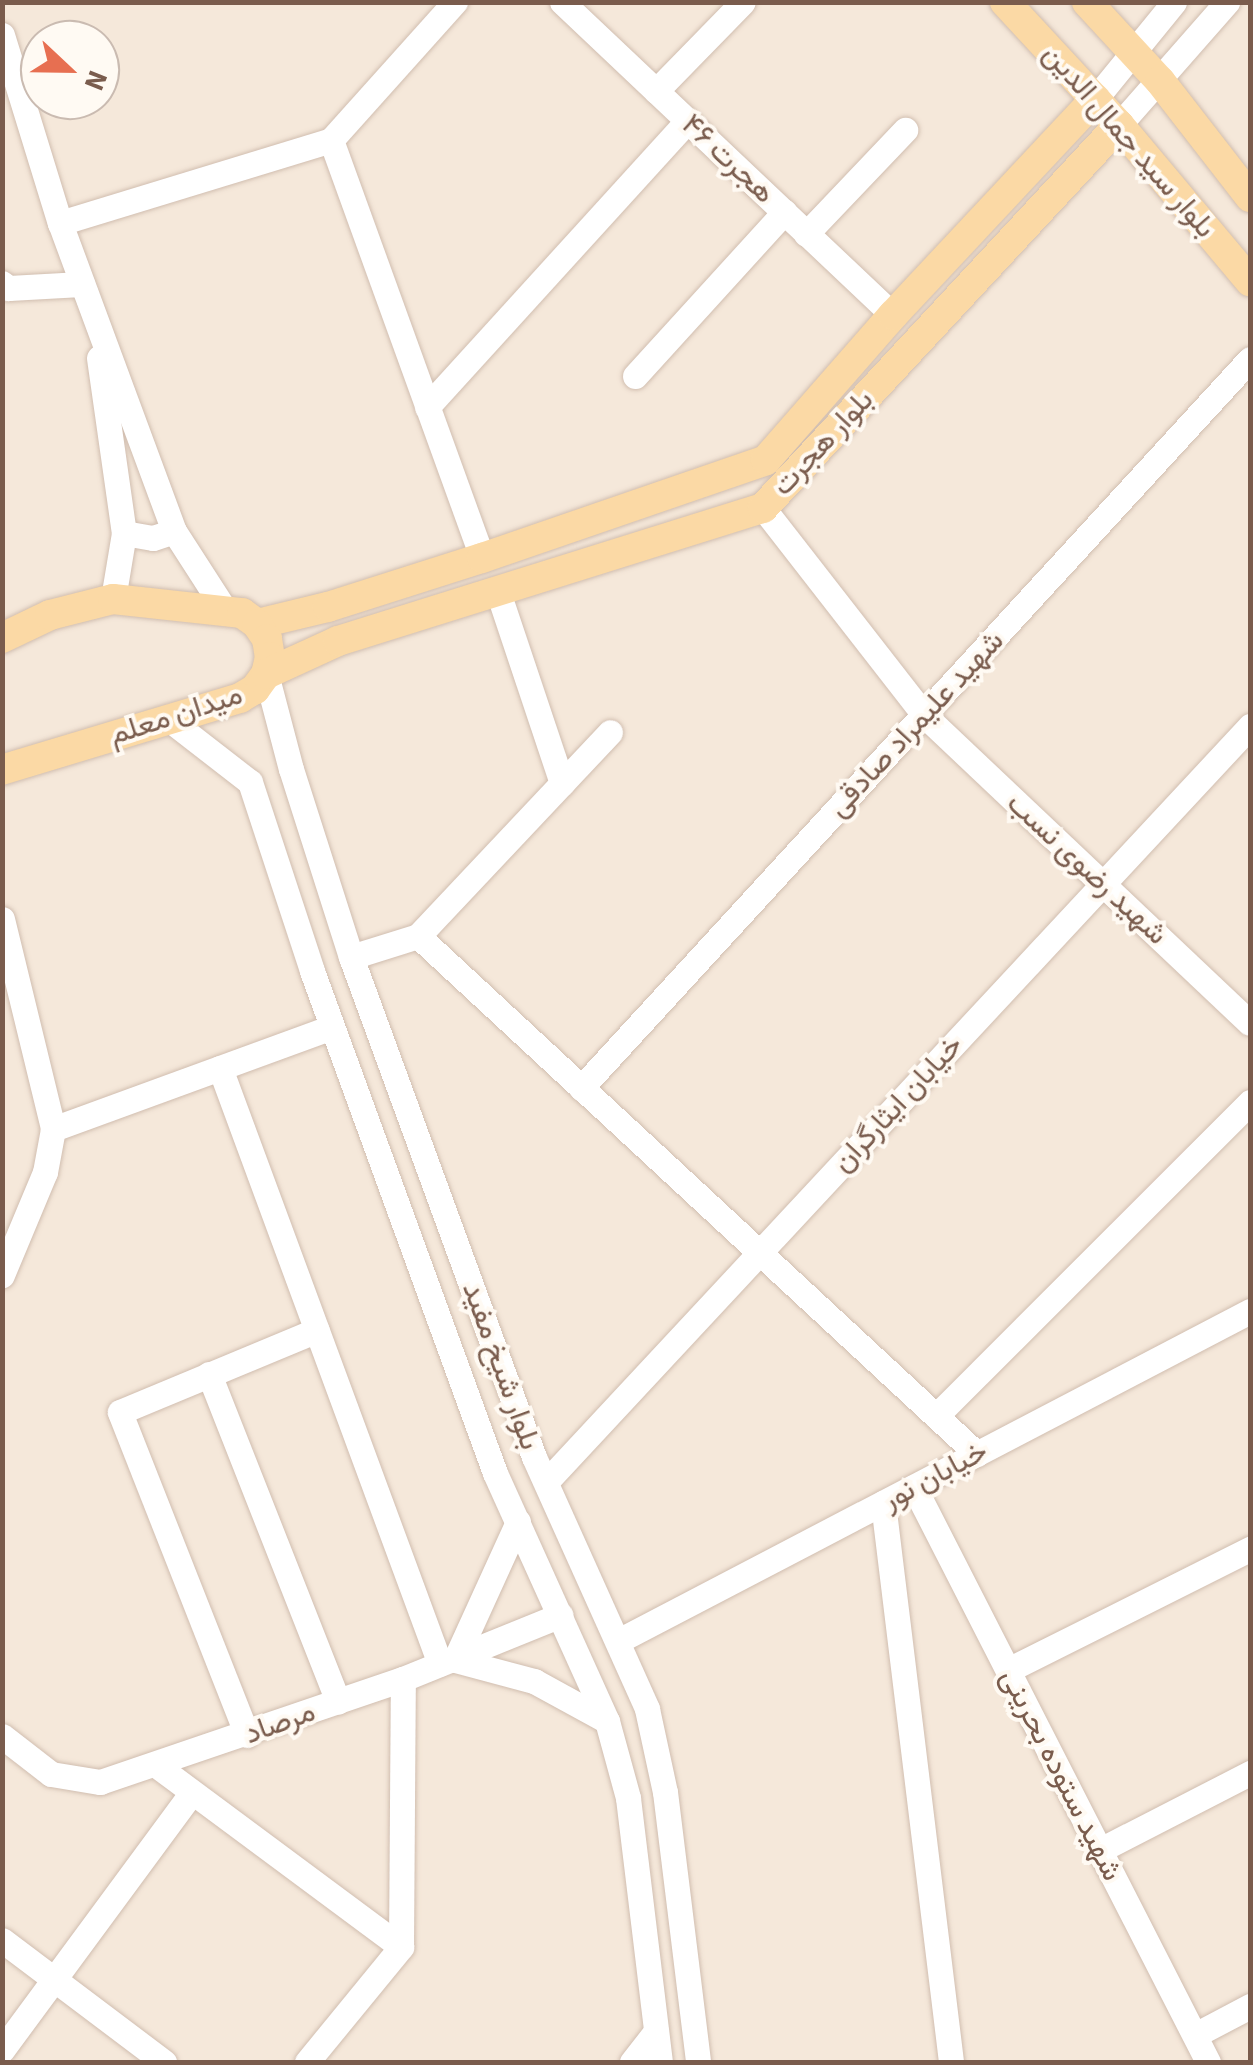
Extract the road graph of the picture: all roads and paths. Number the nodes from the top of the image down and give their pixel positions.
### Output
1 (455, 2) edge
2 (562, 2) edge
3 (743, 2) edge
4 (1005, 2) edge
5 (1087, 2) edge
6 (1174, 2) edge
7 (1227, 2) edge
8 (2, 35) edge
9 (1133, 50) junction
10 (1160, 81) junction
11 (656, 91) junction
12 (1095, 99) junction
13 (687, 120) junction
14 (1119, 126) junction
15 (904, 130) dead end
16 (331, 140) junction
17 (1250, 197) edge
18 (784, 212) junction
19 (60, 223) junction
20 (806, 234) junction
21 (1250, 282) edge
22 (82, 284) junction
23 (4, 289) edge
24 (93, 313) junction
25 (893, 315) junction
26 (1250, 360) edge
27 (634, 376) dead end
28 (427, 407) junction
29 (763, 508) junction
30 (174, 531) junction
31 (124, 534) junction
32 (482, 558) junction
33 (497, 589) junction
34 (113, 599) junction
35 (224, 610) junction
36 (258, 624) junction
37 (2, 638) edge
38 (266, 674) junction
39 (924, 715) junction
40 (170, 720) junction
41 (1250, 726) edge
42 (610, 732) dead end
43 (290, 769) junction
44 (2, 770) edge
45 (250, 782) junction
46 (562, 783) junction
47 (1103, 884) junction
48 (2, 919) edge
49 (418, 936) junction
50 (352, 957) junction
51 (2, 998) edge
52 (1250, 1024) edge
53 (332, 1027) junction
54 (220, 1068) junction
55 (582, 1088) junction
56 (1250, 1102) edge
57 (53, 1129) junction
58 (759, 1253) junction
59 (2, 1275) edge
60 (1250, 1311) edge
61 (316, 1330) junction
62 (209, 1374) junction
63 (936, 1416) junction
64 (977, 1454) junction
65 (546, 1482) junction
66 (914, 1487) junction
67 (883, 1503) junction
68 (518, 1522) junction
69 (1250, 1548) edge
70 (562, 1615) junction
71 (620, 1640) junction
72 (447, 1662) junction
73 (1008, 1670) junction
74 (403, 1678) junction
75 (338, 1702) junction
76 (606, 1722) junction
77 (247, 1734) junction
78 (2, 1736) edge
79 (156, 1765) junction
80 (1250, 1773) edge
81 (192, 1792) junction
82 (1100, 1850) junction
83 (2, 1940) edge
84 (401, 1947) junction
85 (55, 1980) junction
86 (1250, 2006) edge
87 (656, 2031) junction
88 (1195, 2035) junction
89 (2, 2050) edge
90 (164, 2062) edge
91 (307, 2062) edge
92 (632, 2062) edge
93 (660, 2062) edge
94 (698, 2062) edge
95 (951, 2062) edge
96 (1208, 2062) edge

1 - 16 street
2 - 11 street, هجرت ۴۶
3 - 11 street
4 - 12 main road, بلوار سید جمال الدین
5 - 9 main road, بلوار سید جمال الدین
6 - 9 street
7 - 10 street
8 - 19 street
9 - 10 main road, بلوار سید جمال الدین
9 - 12 street
10 - 14 street
10 - 17 main road, بلوار سید جمال الدین
11 - 13 street, هجرت ۴۶
12 - 14 main road, بلوار سید جمال الدین
12 - 25 main road, بلوار هجرت
13 - 18 street, هجرت ۴۶
13 - 28 street
14 - 21 main road, بلوار سید جمال الدین
14 - 29 main road, بلوار هجرت
15 - 20 street
16 - 19 street
16 - 28 street
18 - 20 street, هجرت ۴۶
18 - 27 street
19 - 22 street
20 - 25 street, هجرت ۴۶
22 - 23 street
22 - 24 street
24 - 30 street
24 - 31 street
25 - 32 main road, بلوار هجرت
26 - 39 street, شهید علیمراد صادقی
28 - 32 street
29 - 33 main road, بلوار هجرت
29 - 39 street, شهید رضوی نسب
30 - 31 street
30 - 35 street
31 - 34 street
32 - 36 main road, بلوار هجرت
33 - 38 main road, بلوار هجرت
33 - 46 street
34 - 35 main road
34 - 37 main road
35 - 36 main road
36 - 38 main road, میدان معلم
38 - 40 main road, میدان معلم
38 - 43 street, بلوار شیخ مفید
39 - 47 street, شهید رضوی نسب
39 - 55 street, شهید علیمراد صادقی
40 - 44 main road, میدان معلم
40 - 45 street
41 - 47 street, خیابان ایثارگران
42 - 46 street
43 - 45 street
43 - 50 street, بلوار شیخ مفید
45 - 53 street, بلوار شیخ مفید
46 - 49 street
47 - 52 street, شهید رضوی نسب
47 - 58 street, خیابان ایثارگران
48 - 57 street
49 - 50 street
49 - 55 street
50 - 65 street, بلوار شیخ مفید
51 - 57 street
53 - 54 street
53 - 68 street, بلوار شیخ مفید
54 - 57 street
54 - 61 street
55 - 58 street
56 - 63 street
57 - 59 street
58 - 63 street
58 - 65 street, خیابان ایثارگران
60 - 64 street, خیابان نور
61 - 62 street
61 - 72 street
62 - 75 street
62 - 77 street
63 - 64 street
64 - 66 street, خیابان نور
65 - 71 street, بلوار شیخ مفید
66 - 67 street, خیابان نور
66 - 73 street, شهید ستوده بحرینی
67 - 71 street, خیابان نور
67 - 95 street
68 - 70 street, بلوار شیخ مفید
68 - 72 street
69 - 73 street
70 - 72 street, مرصاد
70 - 76 street, بلوار شیخ مفید
71 - 94 street, بلوار شیخ مفید
72 - 74 street, مرصاد
72 - 76 street
73 - 82 street, شهید ستوده بحرینی
74 - 75 street, مرصاد
74 - 84 street
75 - 77 street, مرصاد
76 - 87 street, بلوار شیخ مفید
77 - 79 street, مرصاد
78 - 79 street, مرصاد
79 - 81 street
80 - 82 street
81 - 84 street
81 - 85 street
82 - 88 street, شهید ستوده بحرینی
83 - 85 street
84 - 91 street
85 - 89 street
85 - 90 street
86 - 88 street
87 - 92 street
87 - 93 street, بلوار شیخ مفید
88 - 96 street, شهید ستوده بحرینی

